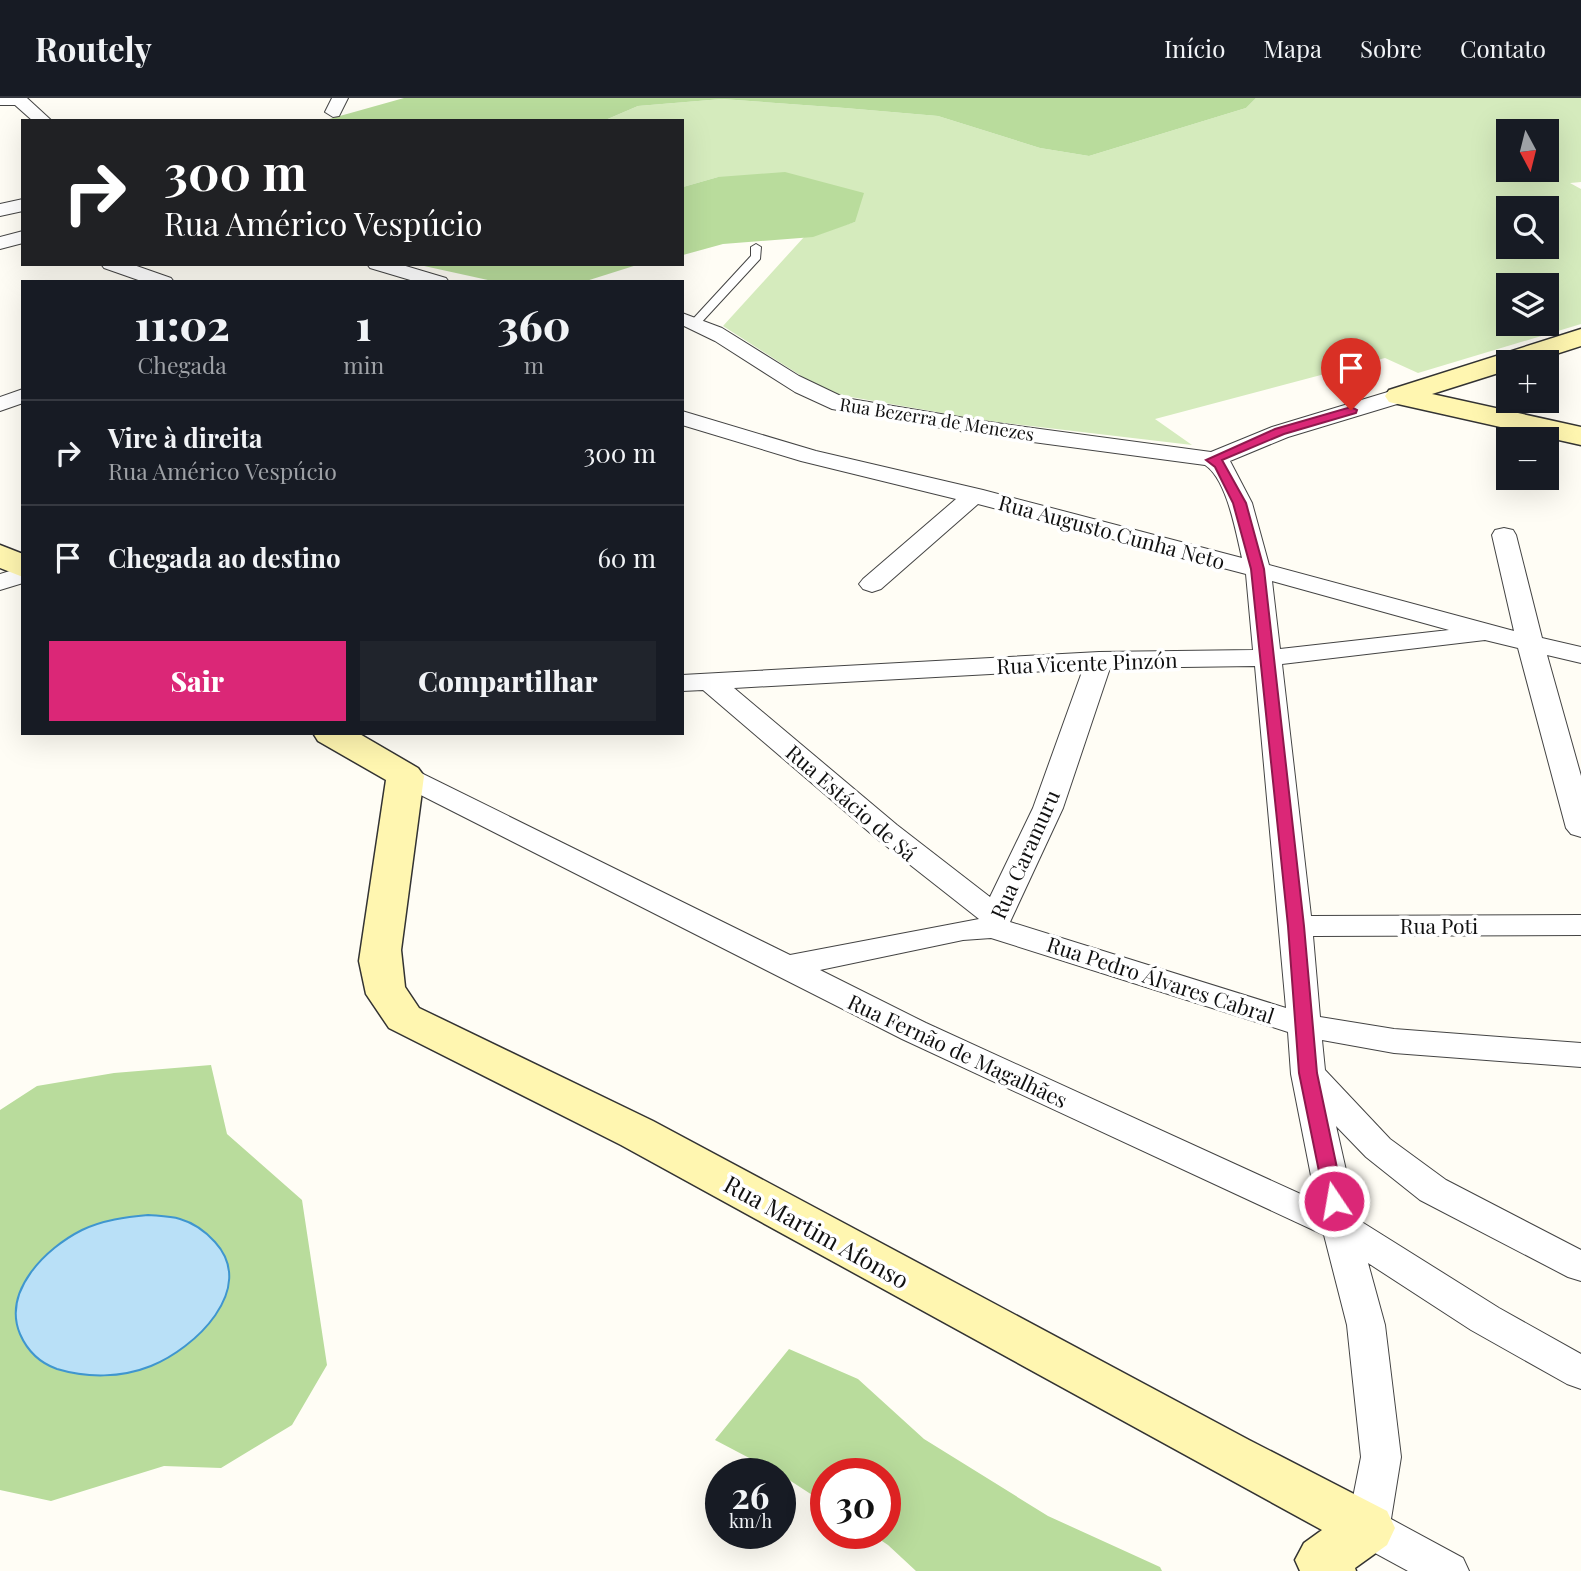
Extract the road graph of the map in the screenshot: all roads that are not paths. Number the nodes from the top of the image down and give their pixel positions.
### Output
1 (0, 100) edge
2 (42, 119) edge
3 (21, 205) edge
4 (0, 210) edge
5 (21, 238) edge
6 (0, 243) edge
7 (756, 247) dead end
8 (117, 266) edge
9 (383, 266) edge
10 (418, 277) junction
11 (158, 280) edge
12 (405, 280) edge
13 (431, 280) edge
14 (689, 321) edge
15 (1581, 337) edge
16 (1399, 396) junction
17 (21, 397) edge
18 (0, 404) edge
19 (684, 419) edge
20 (1581, 436) edge
21 (1213, 460) junction
22 (975, 495) junction
23 (1504, 535) dead end
24 (0, 555) edge
25 (21, 566) edge
26 (1258, 569) junction
27 (21, 575) edge
28 (0, 582) edge
29 (872, 584) dead end
30 (1490, 633) junction
31 (1530, 642) junction
32 (1581, 655) edge
33 (1268, 658) junction
34 (1099, 660) junction
35 (684, 683) edge
36 (711, 683) junction
37 (334, 735) edge
38 (405, 776) junction
39 (1581, 828) edge
40 (993, 922) junction
41 (1581, 925) edge
42 (1296, 926) junction
43 (785, 967) junction
44 (1303, 1025) junction
45 (1581, 1055) edge
46 (1308, 1073) junction
47 (1340, 1227) junction
48 (1581, 1267) edge
49 (1581, 1373) edge
50 (1368, 1528) junction
51 (1328, 1571) edge
52 (1448, 1571) edge

1 - 2 street
3 - 4 street
5 - 6 street
7 - 14 lane
8 - 11 street
9 - 10 street
10 - 12 street
10 - 13 street
14 - 21 street, Rua Bezerra de Menezes
15 - 16 street
16 - 20 street
16 - 21 street
17 - 18 street
19 - 22 street, Rua Augusto Cunha Neto
21 - 26 street
22 - 26 street, Rua Augusto Cunha Neto
22 - 29 street
23 - 31 street
24 - 25 street
26 - 30 street, Rua Augusto Cunha Neto
26 - 33 street
27 - 28 street
30 - 31 street, Rua Augusto Cunha Neto
30 - 33 street, Rua Vicente Pinzón
31 - 32 street, Rua Augusto Cunha Neto
31 - 39 street
33 - 34 street, Rua Vicente Pinzón
33 - 42 street
34 - 36 street, Rua Vicente Pinzón
34 - 40 street, Rua Caramuru
35 - 36 street, Rua Vicente Pinzón
36 - 40 street, Rua Estácio de Sá
37 - 38 street, Rua Fernão de Magalhães
38 - 43 street, Rua Fernão de Magalhães
38 - 50 street, Rua Martim Afonso
40 - 43 street, Rua Caramuru
40 - 44 street, Rua Pedro Álvares Cabral
41 - 42 street, Rua Poti
42 - 44 street
43 - 47 street, Rua Fernão de Magalhães
44 - 45 street, Rua Pedro Álvares Cabral
44 - 46 street
46 - 47 street
46 - 48 street
47 - 49 street, Rua Fernão de Magalhães
47 - 50 street
50 - 51 street
50 - 52 street, Rua Martim Afonso

